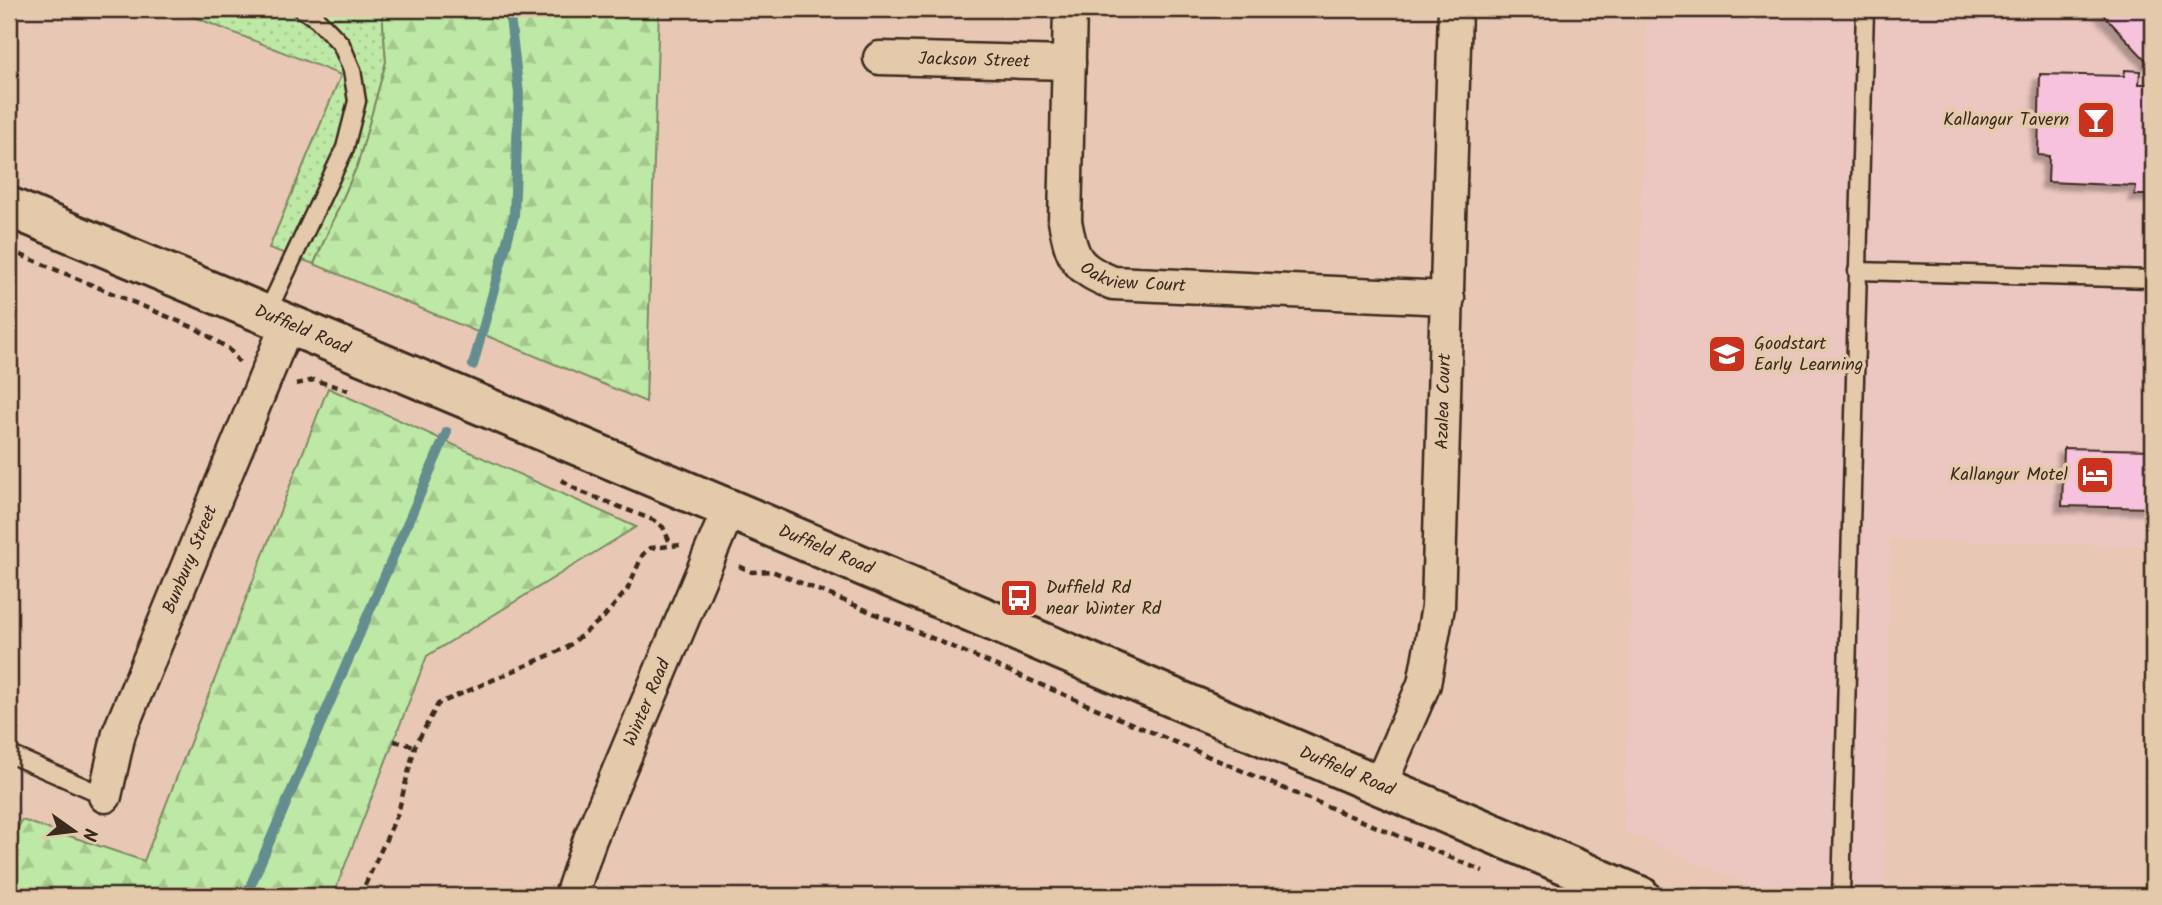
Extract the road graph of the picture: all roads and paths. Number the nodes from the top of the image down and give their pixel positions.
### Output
1 (302, 9) edge
2 (1070, 9) edge
3 (1455, 9) edge
4 (1864, 9) edge
5 (880, 58) dead end
6 (1069, 63) junction
7 (9, 207) edge
8 (9, 250) edge
9 (1857, 271) junction
10 (2153, 279) edge
11 (1448, 299) junction
12 (276, 320) junction
13 (267, 374) junction
14 (357, 393) dead end
15 (560, 478) dead end
16 (729, 509) junction
17 (671, 545) junction
18 (710, 555) junction
19 (394, 741) dead end
20 (415, 746) junction
21 (9, 754) edge
22 (1381, 786) junction
23 (105, 796) joint
24 (1494, 875) dead end
25 (577, 894) edge
26 (360, 896) edge
27 (1640, 896) edge
28 (1841, 896) edge

1 - 12 lane
2 - 6 street, Oakview Court
3 - 11 street, Azalea Court
4 - 9 lane
5 - 6 street, Jackson Street
6 - 11 street, Oakview Court
7 - 12 street, Duffield Road
8 - 13 path
9 - 10 lane
9 - 28 lane
11 - 22 street, Azalea Court
12 - 13 street, Bunbury Street
12 - 16 street, Duffield Road
13 - 14 path
13 - 23 street, Bunbury Street
15 - 17 path
16 - 18 street, Winter Road
16 - 22 street, Duffield Road
17 - 18 path
17 - 20 path
18 - 24 path
18 - 25 street, Winter Road
19 - 20 path
20 - 26 path
21 - 23 lane
22 - 27 street, Duffield Road

